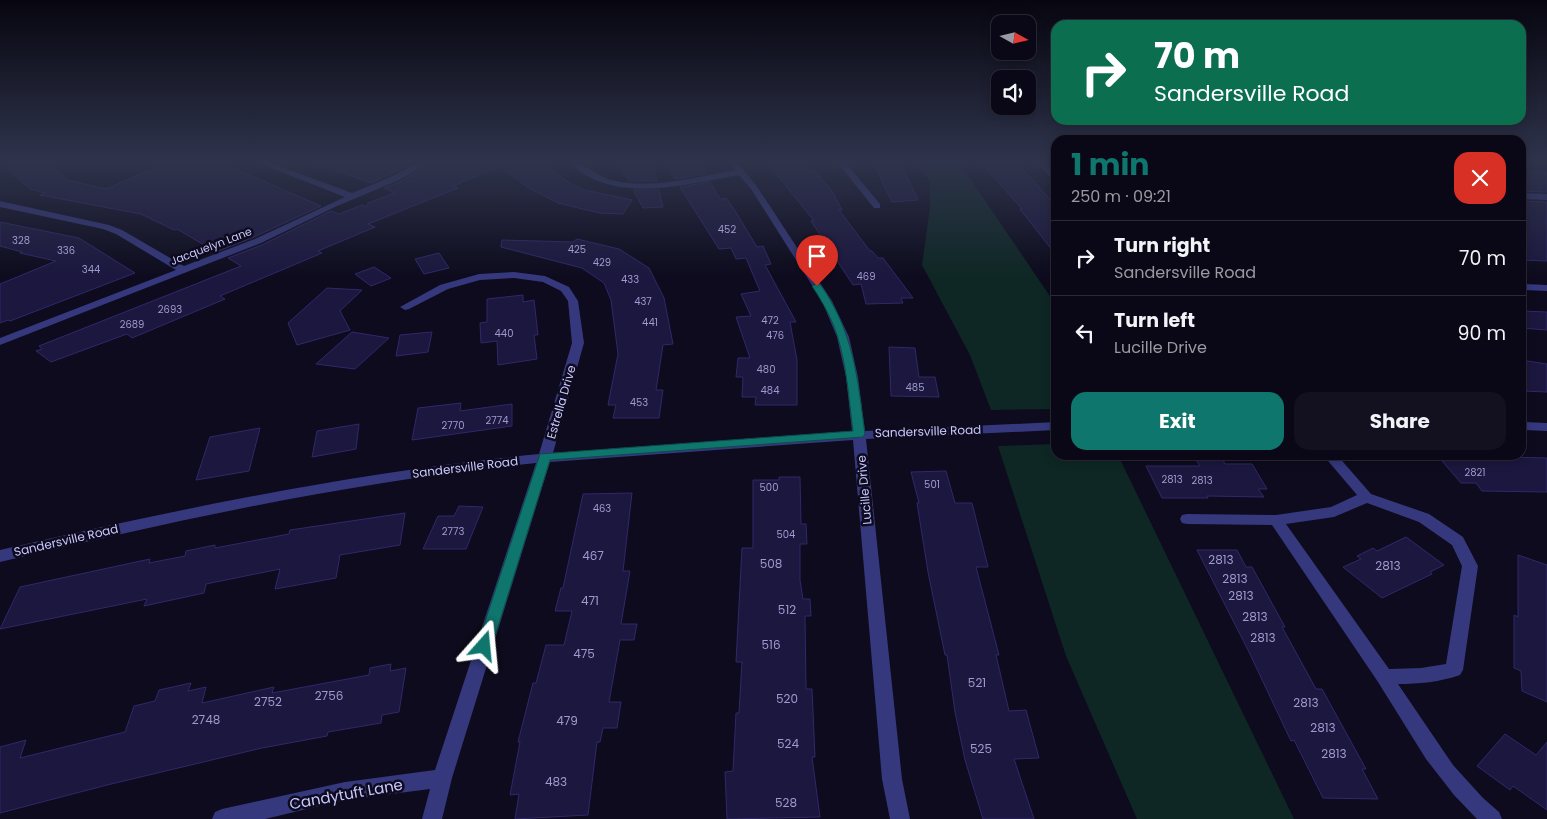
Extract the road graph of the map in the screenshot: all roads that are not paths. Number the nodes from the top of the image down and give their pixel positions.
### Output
1 (342, 200) edge
2 (762, 200) edge
3 (872, 200) edge
4 (0, 204) edge
5 (877, 206) dead end
6 (184, 270) junction
7 (1526, 287) edge
8 (1547, 288) edge
9 (405, 306) dead end
10 (0, 342) edge
11 (1051, 426) edge
12 (1526, 426) edge
13 (1547, 427) edge
14 (859, 434) junction
15 (545, 457) junction
16 (1334, 460) edge
17 (1366, 498) junction
18 (1187, 519) dead end
19 (1276, 520) junction
20 (0, 556) edge
21 (1384, 677) junction
22 (442, 778) junction
23 (222, 819) edge
24 (432, 819) edge
25 (900, 819) edge
26 (1492, 819) edge

1 - 6 street, Jacquelyn Lane
2 - 14 street, Lucille Drive
3 - 5 street
4 - 6 street
6 - 10 street, Jacquelyn Lane
7 - 8 street
9 - 15 street, Estrella Drive
11 - 14 street, Sandersville Road
12 - 13 street
14 - 15 street, Sandersville Road
14 - 25 street, Lucille Drive
15 - 20 street, Sandersville Road
15 - 22 street, Estrella Drive
16 - 17 street
17 - 19 street
17 - 21 street
18 - 19 street
19 - 21 street
21 - 26 street
22 - 23 street, Candytuft Lane
22 - 24 street, Estrella Drive

